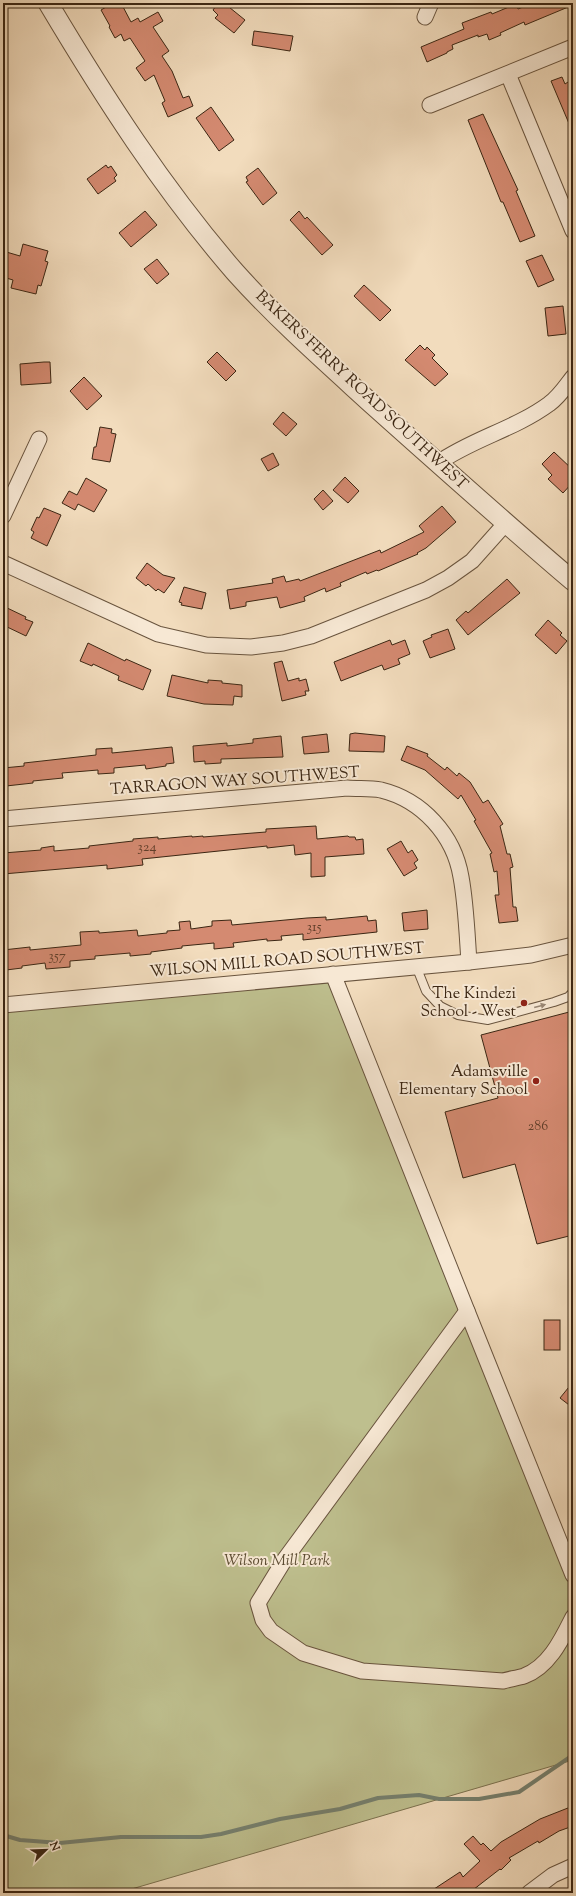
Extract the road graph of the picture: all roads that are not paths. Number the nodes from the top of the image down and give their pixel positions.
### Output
1 (48, 3) edge
2 (431, 3) edge
3 (425, 17) dead end
4 (573, 47) edge
5 (508, 74) junction
6 (430, 105) dead end
7 (573, 231) edge
8 (573, 376) edge
9 (39, 439) dead end
10 (438, 463) junction
11 (3, 516) edge
12 (505, 524) junction
13 (3, 563) edge
14 (573, 581) edge
15 (3, 819) edge
16 (573, 945) edge
17 (469, 962) junction
18 (416, 966) junction
19 (333, 974) junction
20 (573, 992) edge
21 (3, 1005) edge
22 (467, 1311) junction
23 (573, 1575) edge
24 (573, 1618) edge
25 (573, 1866) edge
26 (529, 1893) edge

1 - 10 street, BAKERS FERRY ROAD SOUTHWEST
2 - 3 street
4 - 5 street
5 - 6 street
5 - 7 street
8 - 10 street
9 - 11 street
10 - 12 street, BAKERS FERRY ROAD SOUTHWEST
12 - 13 street
12 - 14 street, BAKERS FERRY ROAD SOUTHWEST
15 - 17 street, TARRAGON WAY SOUTHWEST
16 - 17 street, WILSON MILL ROAD SOUTHWEST
17 - 18 street, WILSON MILL ROAD SOUTHWEST
18 - 19 street, WILSON MILL ROAD SOUTHWEST
18 -> 20 lane
19 - 21 street, WILSON MILL ROAD SOUTHWEST
19 - 22 street
22 - 23 street
22 - 24 street
25 - 26 street

